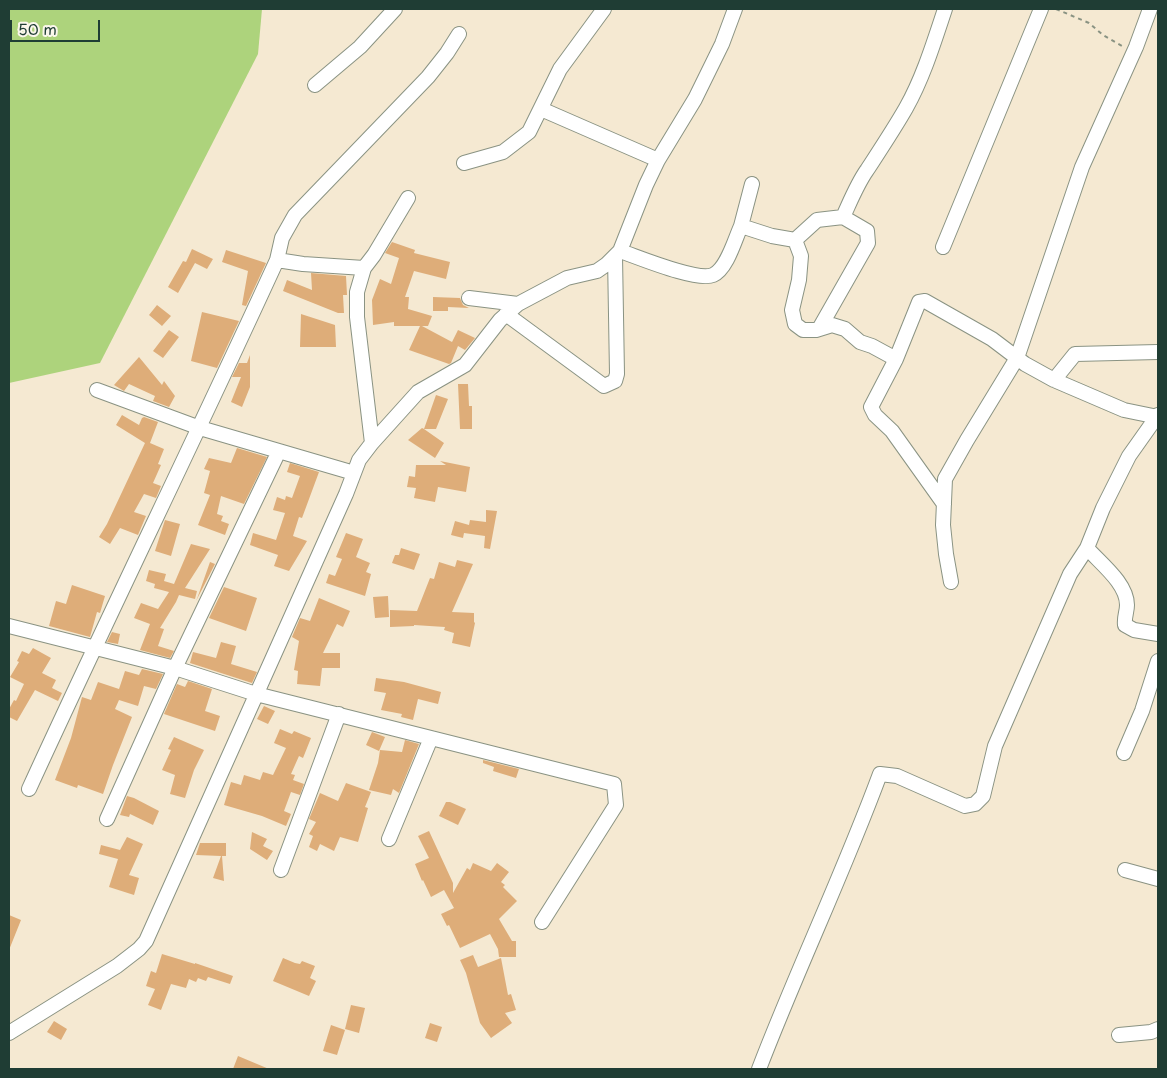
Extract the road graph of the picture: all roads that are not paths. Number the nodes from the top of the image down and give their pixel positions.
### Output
1 (395, 9) edge
2 (604, 9) edge
3 (735, 9) edge
4 (945, 9) edge
5 (1041, 9) edge
6 (1150, 9) edge
7 (459, 34) dead end
8 (315, 85) dead end
9 (541, 109) junction
10 (658, 160) junction
11 (464, 163) dead end
12 (752, 184) dead end
13 (408, 198) dead end
14 (842, 217) junction
15 (741, 226) junction
16 (795, 240) junction
17 (943, 248) dead end
18 (618, 253) junction
19 (277, 260) junction
20 (364, 268) junction
21 (469, 298) dead end
22 (518, 304) junction
23 (506, 314) junction
24 (820, 329) junction
25 (1158, 352) edge
26 (1017, 358) junction
27 (896, 359) junction
28 (1054, 380) junction
29 (97, 390) dead end
30 (1158, 416) edge
31 (200, 428) junction
32 (372, 443) junction
33 (279, 451) junction
34 (354, 473) junction
35 (944, 504) junction
36 (1087, 548) junction
37 (951, 582) dead end
38 (9, 626) edge
39 (1158, 634) edge
40 (94, 648) junction
41 (1158, 661) edge
42 (176, 668) junction
43 (256, 694) junction
44 (339, 714) junction
45 (431, 738) junction
46 (1124, 753) dead end
47 (29, 789) dead end
48 (107, 819) dead end
49 (389, 839) dead end
50 (281, 870) dead end
51 (1125, 870) dead end
52 (1158, 879) edge
53 (542, 922) dead end
54 (1158, 1029) edge
55 (9, 1033) edge
56 (1119, 1036) dead end
57 (759, 1069) edge

1 - 8 street
2 - 9 street
3 - 10 street
4 - 14 street
5 - 17 street
6 - 26 street
7 - 19 street
9 - 10 street
9 - 11 street
10 - 18 street
12 - 15 street
13 - 20 street
14 - 16 street
14 - 24 street
15 - 16 street
15 - 18 street
16 - 24 street
18 - 22 street
18 - 23 street
19 - 20 street
19 - 31 street
20 - 32 street
21 - 22 street
22 - 23 street
23 - 32 street
24 - 27 street
25 - 28 street
26 - 27 street
26 - 28 street
26 - 35 street
27 - 35 street
28 - 30 street
29 - 31 street
30 - 36 street
31 - 33 street
31 - 40 street
32 - 34 street
33 - 34 street
33 - 42 street
34 - 43 street
35 - 37 street
36 - 39 street
36 - 57 street
38 - 40 street
40 - 42 street
40 - 47 street
41 - 46 street
42 - 43 street
42 - 48 street
43 - 44 street
43 - 55 street
44 - 45 street
44 - 50 street
45 - 49 street
45 - 53 street
51 - 52 street
54 - 56 street

